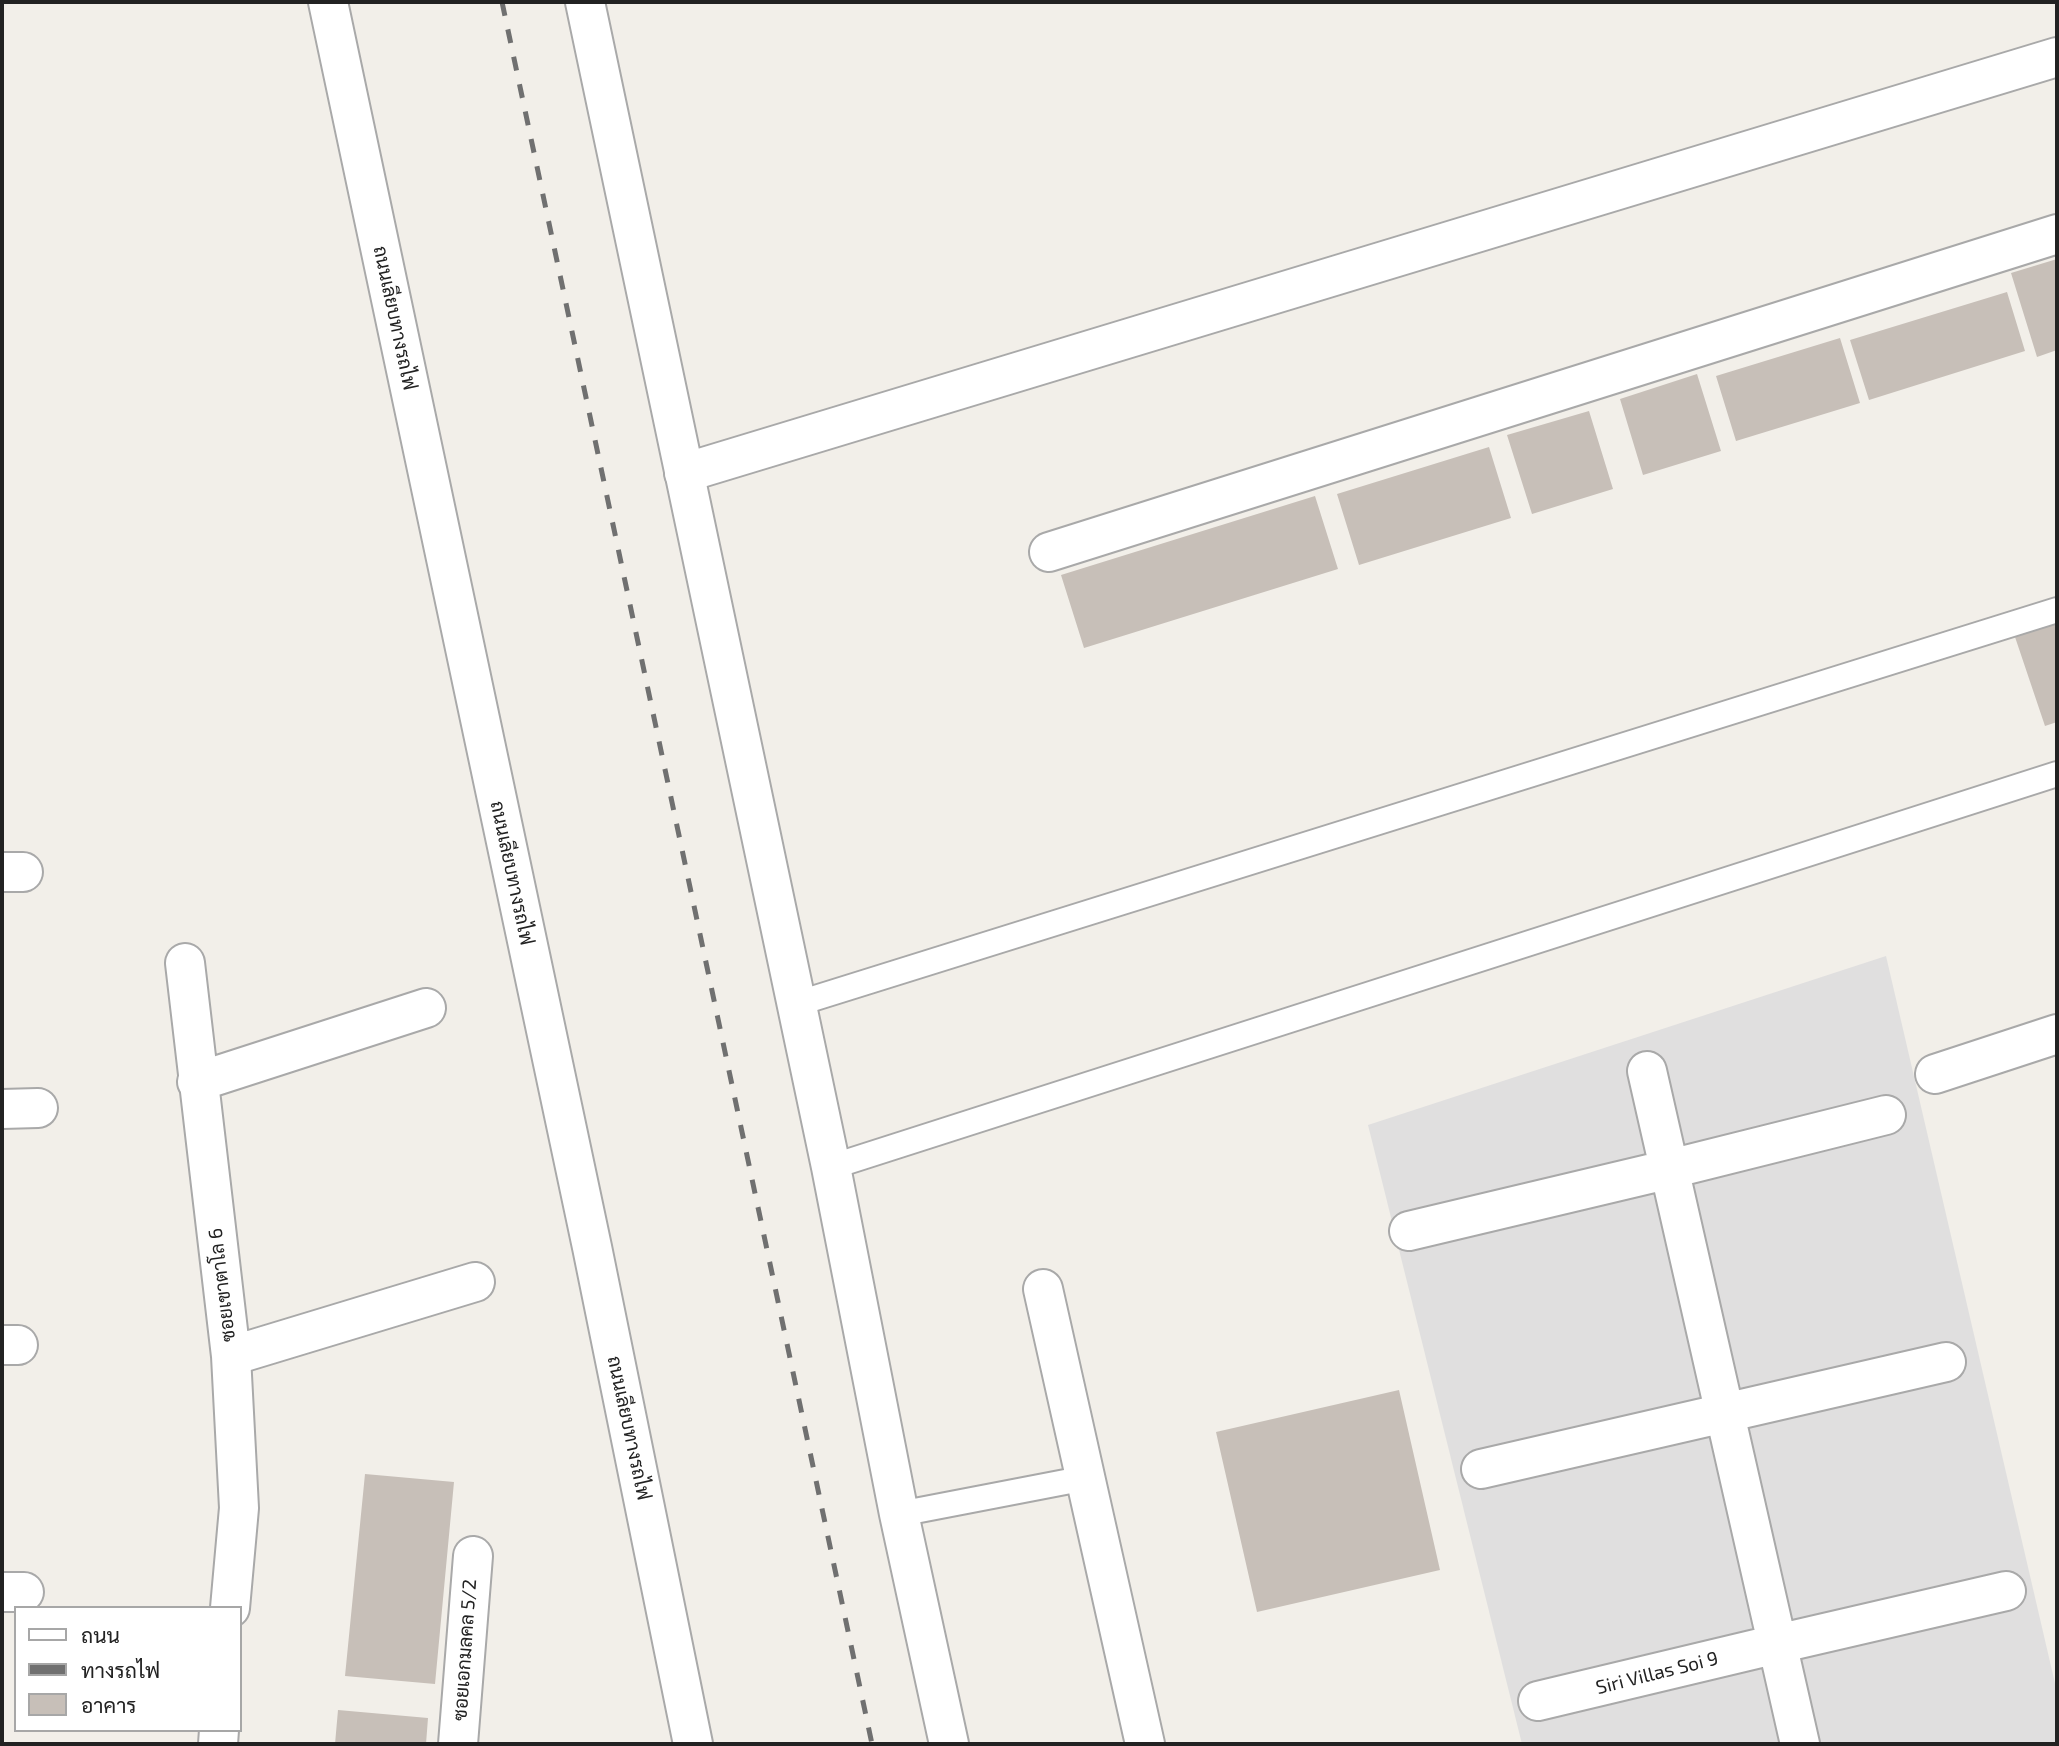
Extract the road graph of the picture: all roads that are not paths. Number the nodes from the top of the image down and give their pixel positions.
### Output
1 (328, 2) edge
2 (585, 2) edge
3 (2057, 57) edge
4 (2057, 233) edge
5 (684, 473) junction
6 (1049, 552) dead end
7 (2057, 610) edge
8 (2057, 774) edge
9 (185, 963) dead end
10 (796, 1004) junction
11 (426, 1008) dead end
12 (2057, 1034) edge
13 (1647, 1071) dead end
14 (1935, 1074) dead end
15 (197, 1082) junction
16 (1886, 1115) dead end
17 (831, 1167) junction
18 (1670, 1169) junction
19 (1409, 1231) dead end
20 (475, 1282) dead end
21 (1043, 1289) dead end
22 (231, 1356) junction
23 (1946, 1362) dead end
24 (1725, 1412) junction
25 (1480, 1469) dead end
26 (1086, 1478) junction
27 (899, 1514) junction
28 (472, 1556) dead end
29 (2006, 1591) dead end
30 (230, 1606) edge
31 (1777, 1644) junction
32 (1538, 1702) dead end
33 (458, 1744) edge
34 (693, 1744) edge
35 (949, 1744) edge
36 (1145, 1744) edge
37 (1800, 1744) edge

1 - 34 street, ถนนเลียบทางรถไฟ
2 - 5 street
3 - 5 street
4 - 6 street
5 - 10 street
7 - 10 lane
8 - 17 lane
9 - 15 street, ซอยเขาตาโล 6
10 - 17 street
11 - 15 street
12 - 14 street
13 - 18 street
15 - 22 street, ซอยเขาตาโล 6
16 - 18 street
17 - 27 street
18 - 19 street
18 - 24 street
20 - 22 street
21 - 26 street
22 - 30 street, ซอยเขาตาโล 6
23 - 24 street
24 - 25 street
24 - 31 street
26 - 27 lane
26 - 36 street
27 - 35 street
28 - 33 street, ซอยเอกมลคล 5/2
29 - 31 street, Siri Villas Soi 9
31 - 32 street, Siri Villas Soi 9
31 - 37 street

